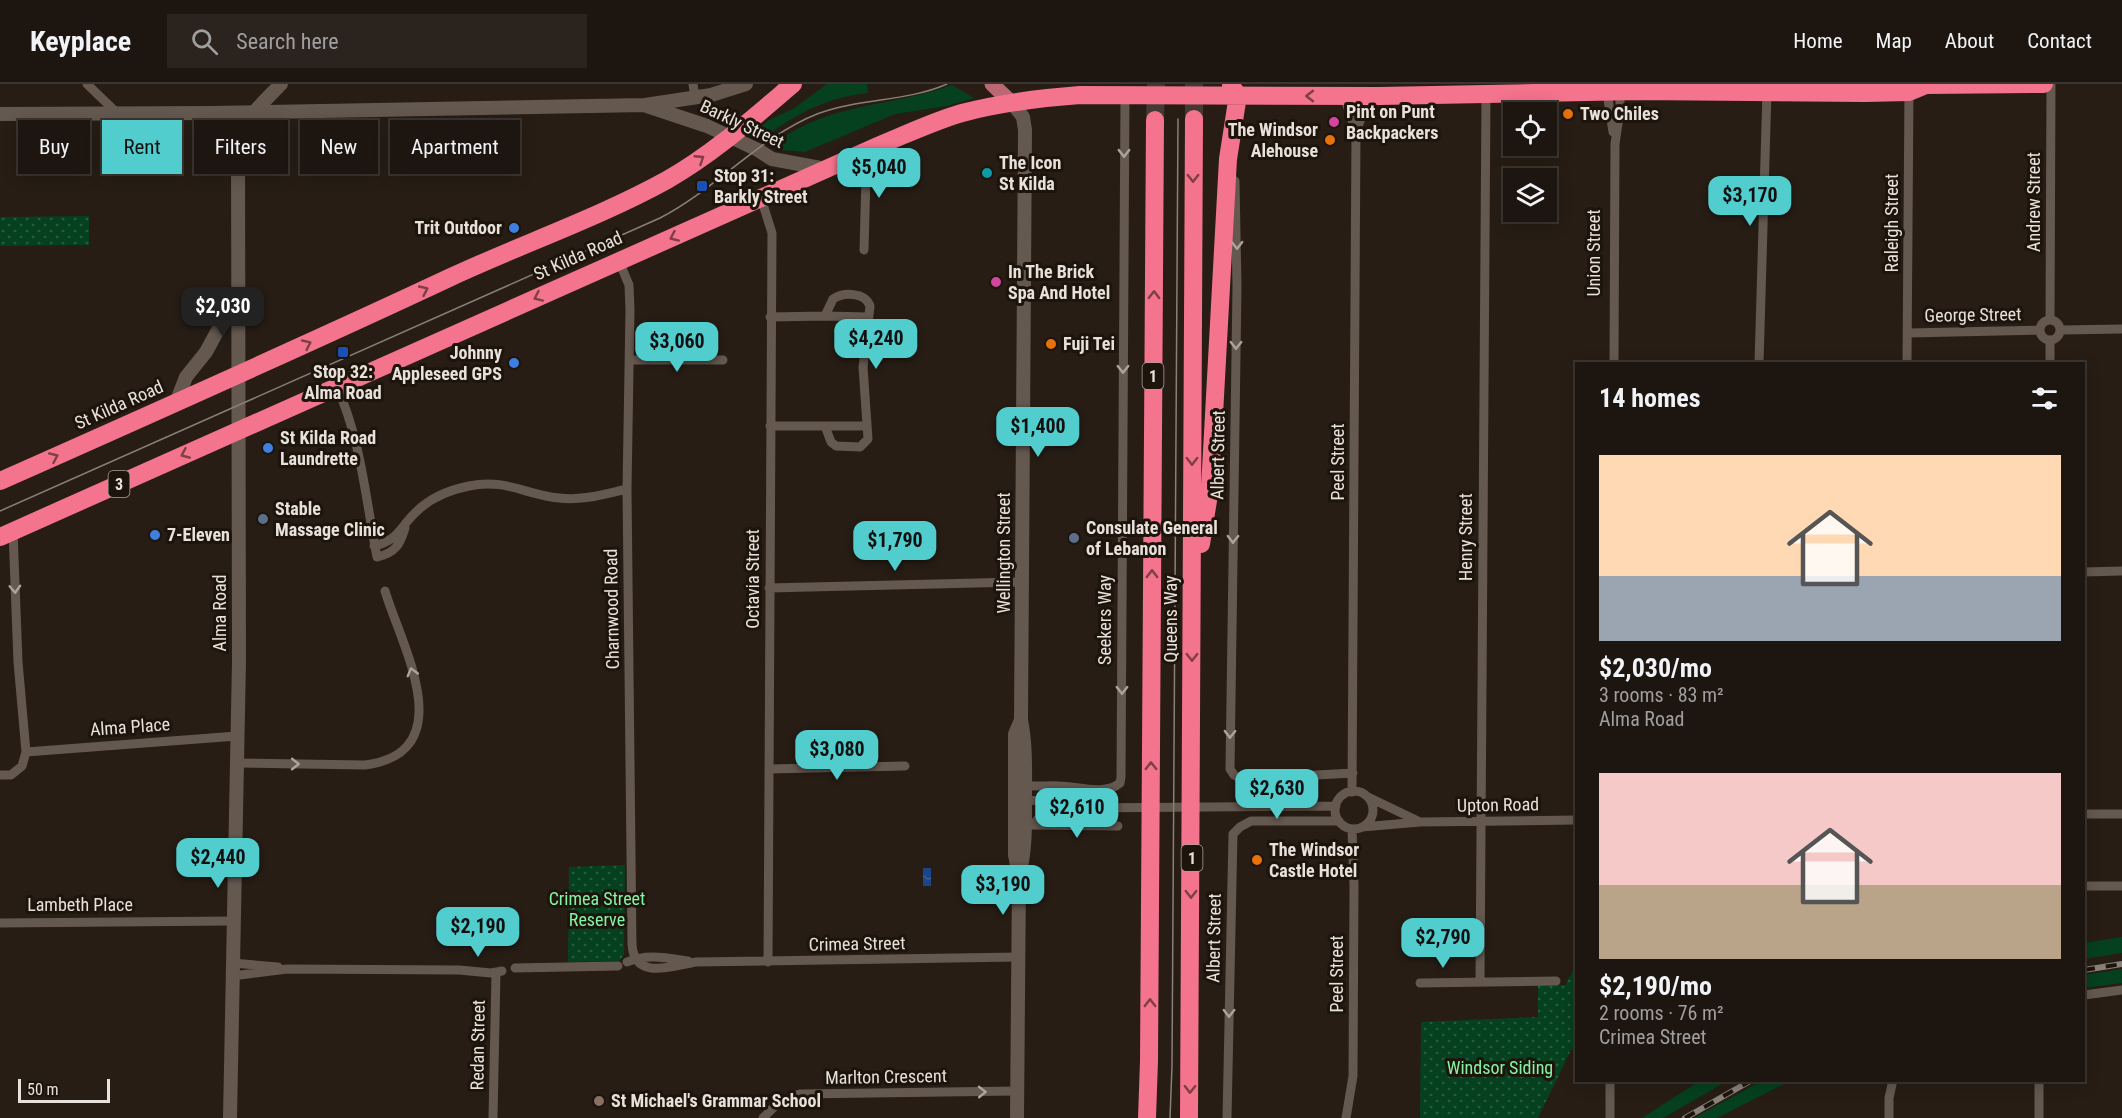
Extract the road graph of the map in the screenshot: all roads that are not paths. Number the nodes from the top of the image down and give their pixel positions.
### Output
1 (281, 84) edge
2 (746, 84) edge
3 (793, 84) edge
4 (992, 84) edge
5 (2044, 84) edge
6 (2051, 84) edge
7 (88, 85) edge
8 (1917, 86) edge
9 (1237, 88) edge
10 (1615, 89) edge
11 (694, 90) edge
12 (1197, 90) edge
13 (1767, 91) junction
14 (1486, 94) junction
15 (1131, 95) junction
16 (1344, 96) junction
17 (1368, 96) junction
18 (1012, 103) junction
19 (645, 105) junction
20 (253, 112) junction
21 (117, 113) junction
22 (0, 114) edge
23 (1194, 119) tunnel mouth
24 (1155, 120) tunnel mouth
25 (1233, 124) junction
26 (1356, 132) junction
27 (731, 136) junction
28 (857, 156) junction
29 (826, 169) junction
30 (761, 198) junction
31 (864, 250) dead end
32 (619, 261) junction
33 (239, 301) junction
34 (825, 316) junction
35 (770, 317) junction
36 (869, 317) junction
37 (2050, 320) junction
38 (2122, 329) edge
39 (2040, 330) junction
40 (2061, 330) junction
41 (1908, 333) junction
42 (2050, 341) junction
43 (630, 360) junction
44 (723, 360) dead end
45 (1614, 362) edge
46 (1759, 362) edge
47 (1907, 362) edge
48 (2050, 362) edge
49 (238, 375) junction
50 (337, 387) junction
51 (176, 403) junction
52 (770, 426) junction
53 (825, 426) junction
54 (867, 426) junction
55 (238, 431) junction
56 (0, 481) edge
57 (627, 489) junction
58 (409, 520) junction
59 (6, 534) edge
60 (374, 546) junction
61 (2122, 571) edge
62 (2085, 572) edge
63 (1022, 582) junction
64 (769, 588) junction
65 (385, 591) dead end
66 (1192, 599) junction
67 (237, 736) junction
68 (26, 752) junction
69 (236, 763) junction
70 (905, 766) dead end
71 (769, 769) junction
72 (1353, 773) junction
73 (0, 775) edge
74 (1020, 781) junction
75 (1353, 792) junction
76 (1367, 796) junction
77 (1025, 800) junction
78 (1336, 806) junction
79 (1078, 808) junction
80 (2085, 814) edge
81 (2122, 814) edge
82 (1575, 820) edge
83 (1339, 821) junction
84 (1481, 821) junction
85 (1420, 822) junction
86 (1029, 825) junction
87 (1118, 826) dead end
88 (1362, 827) junction
89 (1352, 829) junction
90 (1019, 876) junction
91 (2085, 886) edge
92 (2122, 886) edge
93 (233, 921) junction
94 (0, 923) edge
95 (1018, 957) junction
96 (631, 960) joint
97 (768, 962) junction
98 (618, 966) dead end
99 (515, 968) dead end
100 (232, 969) junction
101 (1480, 981) junction
102 (1556, 981) dead end
103 (1420, 982) dead end
104 (2122, 990) edge
105 (2085, 995) edge
106 (1610, 1082) edge
107 (1886, 1082) edge
108 (1893, 1082) edge
109 (2039, 1082) edge
110 (1017, 1091) junction
111 (1889, 1098) junction
112 (230, 1118) edge
113 (493, 1118) edge
114 (764, 1118) edge
115 (1017, 1118) edge
116 (1147, 1118) edge
117 (1189, 1118) edge
118 (1227, 1118) edge
119 (1346, 1118) edge
120 (1610, 1118) edge
121 (1889, 1118) edge
122 (2039, 1118) edge

1 - 20 street, Alma Road
2 - 11 street, Barkly Street
3 - 27 highway, St Kilda Road
4 - 18 main road
5 - 8 highway, St Kilda Road
6 - 37 street, Andrew Street
7 - 21 street
8 - 13 highway, St Kilda Road
8 - 41 street, Raleigh Street
9 - 12 highway, St Kilda Road
16 -> 9 highway, St Kilda Road
9 - 25 highway
10 - 13 highway, St Kilda Road
10 - 14 highway, St Kilda Road
10 - 45 street, Union Street
11 - 19 street, Barkly Street
12 - 15 highway, St Kilda Road / 3
13 - 46 street
14 - 17 highway, St Kilda Road
14 - 84 street, Henry Street
15 - 18 highway, St Kilda Road / 3
15 -> 74 street, Seekers Way
16 - 17 highway, St Kilda Road
16 - 26 street, Peel Street
17 - 26 street, Peel Street
18 - 28 highway, St Kilda Road / 3
18 - 63 street, Wellington Street
19 - 20 street, Barkly Street
19 - 27 street, Barkly Street
20 - 21 street, Barkly Street
20 - 33 street, Alma Road
21 - 22 street, Barkly Street
23 -> 66 highway, Queens Way / 1
116 -> 24 highway, Queens Way / 1
25 - 66 highway
25 -> 72 street, Albert Street
26 - 72 street, Peel Street
27 - 29 street, Barkly Street
49 -> 27 highway, St Kilda Road
28 - 29 highway, St Kilda Road / 3
28 - 31 street
29 - 30 highway, St Kilda Road / 3
30 -> 32 highway, St Kilda Road / 3
30 - 35 street, Octavia Street
32 - 43 street, Charnwood Road
32 -> 50 highway, St Kilda Road / 3
33 - 49 street, Alma Road
33 - 51 street
34 - 35 street
34 - 36 street
34 - 36 street
35 - 52 street, Octavia Street
36 - 54 street
37 - 39 street
37 - 40 street
38 - 40 street
39 - 41 street, George Street
39 - 42 street
40 - 42 street
41 - 47 street, Raleigh Street
42 - 48 street
43 - 44 street
43 - 57 street, Charnwood Road
49 - 51 highway, St Kilda Road
49 - 55 street, Alma Road
50 - 55 highway, St Kilda Road / 3
50 - 60 street
56 -> 51 highway, St Kilda Road
52 - 53 street
52 - 64 street, Octavia Street
53 - 54 street
53 - 54 street
55 -> 59 highway, St Kilda Road / 3
55 - 67 street, Alma Road
57 - 58 street
57 - 96 street, Charnwood Road
58 - 60 street
58 - 60 street
59 -> 68 street
61 - 62 street
63 - 64 street
63 - 74 street, Wellington Street
64 - 71 street, Octavia Street
69 -> 65 street
66 -> 117 highway, Queens Way / 1
67 - 68 street, Alma Place
67 - 69 street, Alma Road
68 - 73 street
69 - 93 street, Alma Road
70 - 71 street
71 - 97 street, Octavia Street
72 - 75 street, Peel Street
74 - 77 street, Wellington Street
74 - 90 street, Wellington Street
75 - 76 street
75 - 78 street
76 - 85 street, Upton Road
76 - 88 street
77 - 79 street
77 - 86 street, Wellington Street
78 - 79 street
78 - 83 street
79 - 86 street
80 - 81 street
82 - 84 street, Upton Road
83 - 89 street
83 -> 118 street, Albert Street
84 - 85 street, Upton Road
84 - 101 street, Henry Street
85 - 88 street, Upton Road
86 - 87 street
86 - 90 street, Wellington Street
88 - 89 street
89 - 119 street, Peel Street
90 - 95 street, Wellington Street
91 - 92 street
93 - 94 street, Lambeth Place
93 - 100 street, Alma Road
95 - 97 street, Crimea Street
95 - 110 street, Wellington Street
96 - 97 street, Crimea Street
98 - 99 street
100 - 112 street, Alma Road
100 - 113 street, Redan Street
101 - 102 street
101 - 103 street
104 - 105 street
106 - 120 street
107 - 111 street
108 - 111 street
109 - 122 street
114 -> 110 street, Marlton Crescent
110 - 115 street, Wellington Street
111 - 121 street

